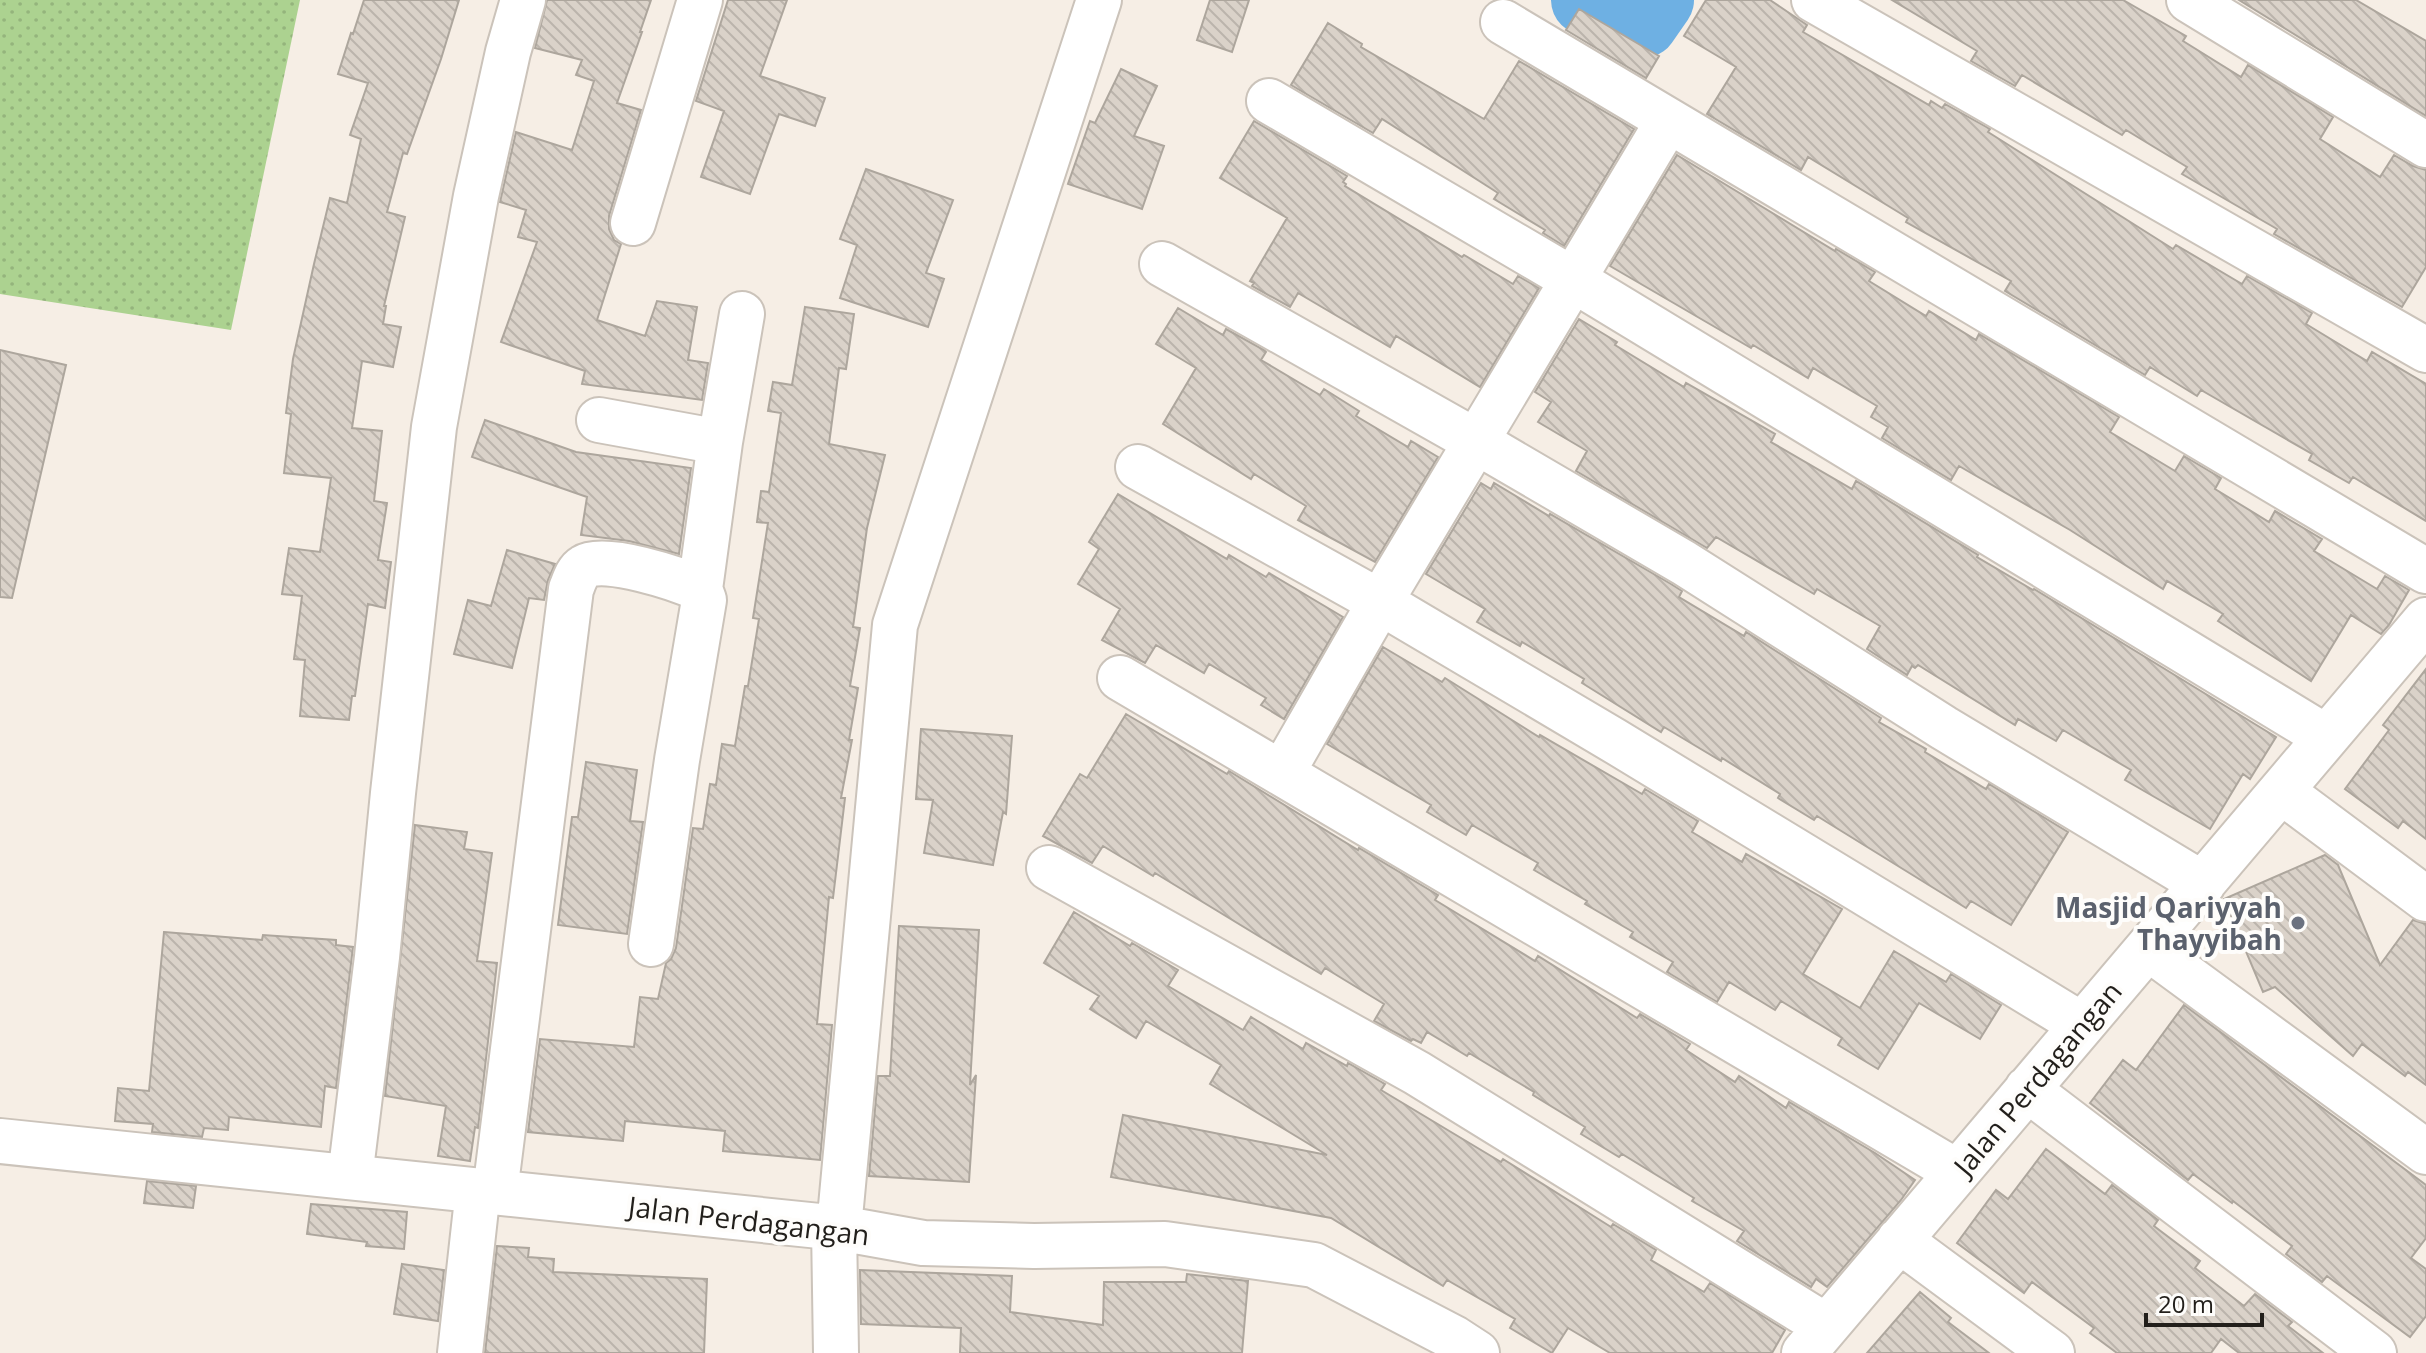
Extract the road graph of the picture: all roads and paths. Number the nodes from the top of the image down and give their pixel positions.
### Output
1 (523, 0) edge
2 (700, 0) edge
3 (1099, 0) edge
4 (1814, 0) edge
5 (2189, 0) edge
6 (1503, 22) dead end
7 (1269, 101) dead end
8 (1668, 121) junction
9 (2426, 145) edge
10 (633, 223) dead end
11 (1162, 264) dead end
12 (1572, 279) junction
13 (742, 314) dead end
14 (2426, 350) edge
15 (599, 420) dead end
16 (720, 442) junction
17 (1477, 442) junction
18 (1138, 467) dead end
19 (2426, 571) edge
20 (700, 589) junction
21 (1380, 602) junction
22 (2419, 642) edge
23 (1120, 678) dead end
24 (2326, 737) junction
25 (1282, 773) junction
26 (2281, 791) junction
27 (1049, 868) dead end
28 (2203, 884) junction
29 (2426, 899) edge
30 (651, 944) dead end
31 (2148, 948) junction
32 (2082, 1025) junction
33 (2027, 1089) junction
34 (0, 1141) edge
35 (2426, 1152) edge
36 (1957, 1172) junction
37 (350, 1177) junction
38 (487, 1191) junction
39 (837, 1228) junction
40 (1899, 1240) junction
41 (1815, 1340) edge
42 (460, 1353) edge
43 (836, 1353) edge
44 (1477, 1353) edge
45 (2052, 1353) edge
46 (2374, 1353) edge

1 - 37 street
2 - 10 street
3 - 39 street
4 - 14 street
5 - 9 street
6 - 8 street
7 - 12 street
8 - 12 street
8 - 19 street
11 - 17 street
12 - 17 street
12 - 24 street
13 - 16 street
15 - 16 street
16 - 20 street
17 - 21 street
17 - 28 street
18 - 21 street
20 - 30 street
20 - 38 street
21 - 25 street
21 - 32 street
22 - 24 street, Jalan Perdagangan
23 - 25 street
24 - 26 street, Jalan Perdagangan
25 - 36 street
26 - 28 street, Jalan Perdagangan
26 - 29 street
27 - 41 street
28 - 31 street, Jalan Perdagangan
31 - 32 street, Jalan Perdagangan
31 - 35 street
32 - 33 street, Jalan Perdagangan
33 - 36 street, Jalan Perdagangan
33 - 46 street
34 - 37 street, Jalan Perdagangan
36 - 40 street, Jalan Perdagangan
37 - 38 street, Jalan Perdagangan
38 - 39 street, Jalan Perdagangan
38 - 42 street
39 - 43 street
39 - 44 street, Jalan Perdagangan
40 - 41 street, Jalan Perdagangan
40 - 45 street

